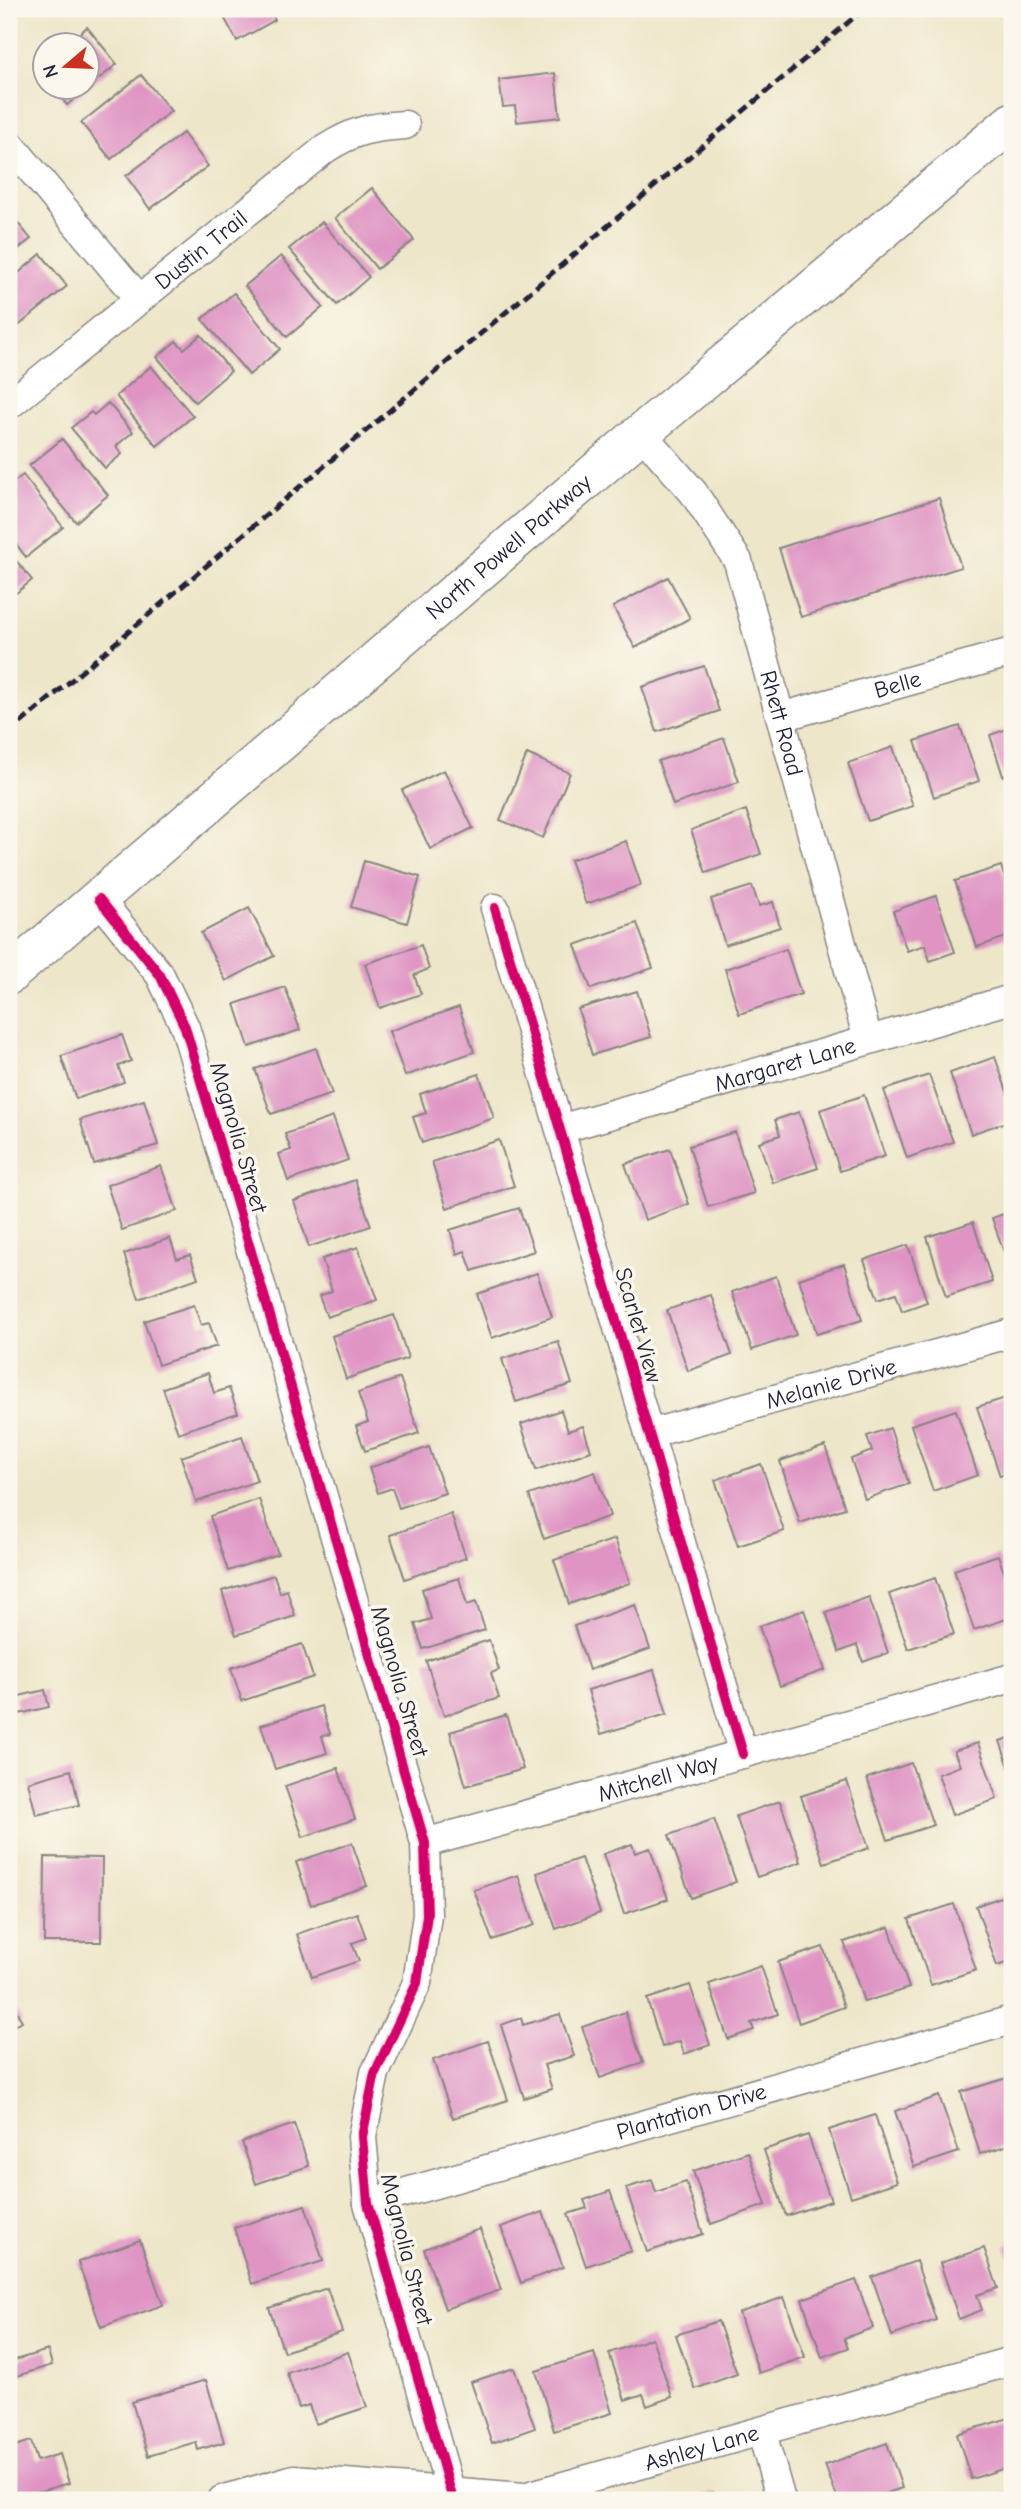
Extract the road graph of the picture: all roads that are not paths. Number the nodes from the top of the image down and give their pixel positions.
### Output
1 (1012, 122) edge
2 (405, 125) dead end
3 (9, 143) edge
4 (139, 299) junction
5 (9, 405) edge
6 (640, 433) junction
7 (1012, 652) edge
8 (781, 717) junction
9 (99, 899) junction
10 (495, 908) dead end
11 (9, 975) edge
12 (1012, 999) edge
13 (868, 1040) junction
14 (560, 1129) junction
15 (1012, 1333) edge
16 (649, 1434) junction
17 (1012, 1678) edge
18 (743, 1754) junction
19 (425, 1843) junction
20 (1012, 2020) edge
21 (368, 2203) junction
22 (1012, 2361) edge
23 (762, 2432) junction
24 (452, 2497) edge
25 (222, 2500) edge
26 (781, 2500) edge

1 - 6 main road, North Powell Parkway
2 - 4 street, Dustin Trail
3 - 4 street
4 - 5 street, Dustin Trail
6 - 8 street, Rhett Road
6 - 9 main road, North Powell Parkway
7 - 8 street, Belle
8 - 13 street, Rhett Road
9 - 11 main road, North Powell Parkway
9 - 19 street, Magnolia Street
10 - 14 street, Scarlet View
12 - 13 street, Margaret Lane
13 - 14 street, Margaret Lane
14 - 16 street, Scarlet View
15 - 16 street, Melanie Drive
16 - 18 street, Scarlet View
17 - 18 street, Mitchell Way
18 - 19 street, Mitchell Way
19 - 21 street, Magnolia Street
20 - 21 street, Plantation Drive
21 - 24 street, Magnolia Street
22 - 23 street, Ashley Lane
23 - 24 street, Ashley Lane
23 - 26 street
24 - 25 street, Ashley Lane

